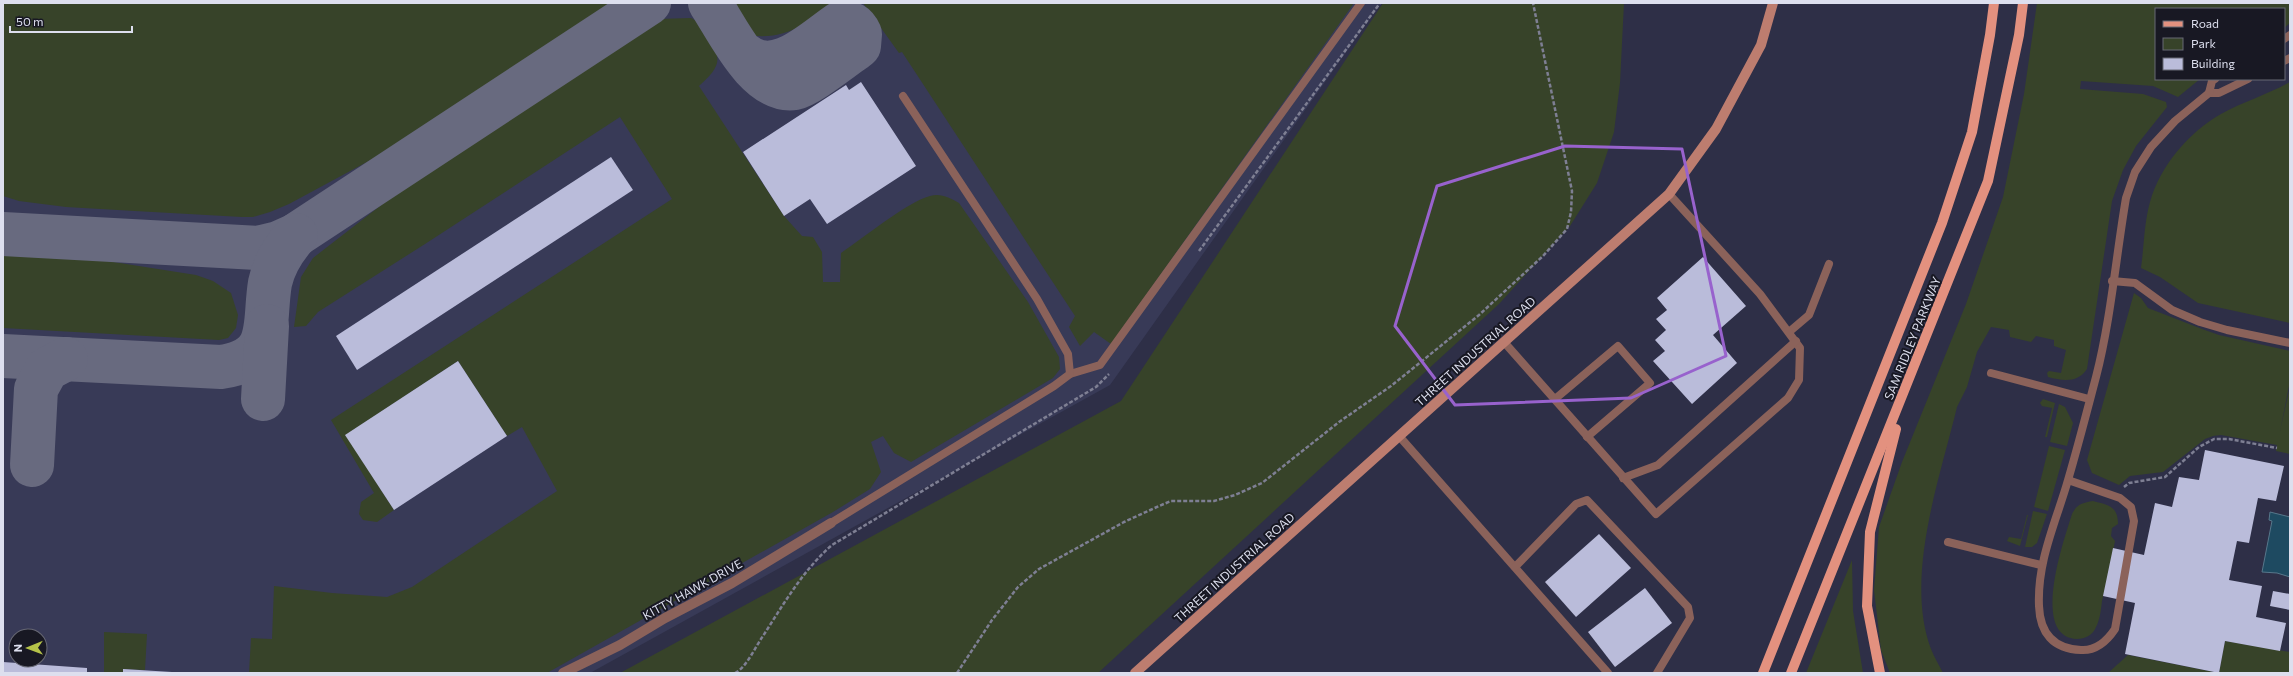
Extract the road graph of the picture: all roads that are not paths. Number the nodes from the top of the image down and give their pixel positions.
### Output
1 (1361, 3) edge
2 (1773, 3) edge
3 (1994, 3) edge
4 (2023, 3) edge
5 (2214, 80) edge
6 (2246, 80) edge
7 (2209, 93) junction
8 (902, 96) dead end
9 (1669, 194) junction
10 (1829, 264) dead end
11 (2112, 281) junction
12 (1789, 332) junction
13 (1504, 342) junction
14 (1796, 342) junction
15 (2290, 343) edge
16 (1991, 373) dead end
17 (1070, 374) junction
18 (1906, 390) junction
19 (1554, 399) junction
20 (2089, 399) junction
21 (1399, 436) junction
22 (1587, 437) junction
23 (1623, 478) junction
24 (2068, 480) junction
25 (831, 524) joint
26 (1948, 542) dead end
27 (2041, 565) junction
28 (1515, 567) junction
29 (563, 673) edge
30 (1135, 673) edge
31 (1608, 673) edge
32 (1657, 673) edge
33 (1763, 673) edge
34 (1791, 673) edge
35 (1880, 673) edge

1 - 17 lane
2 - 9 street, THREET INDUSTRIAL ROAD
3 - 33 main road, SAM RIDLEY PARKWAY
4 - 18 main road, SAM RIDLEY PARKWAY
5 - 7 lane
6 - 7 lane
7 - 11 lane
8 - 17 lane
9 - 12 lane
9 - 13 street, THREET INDUSTRIAL ROAD
10 - 12 lane
11 - 15 lane
11 - 20 lane
12 - 14 lane
13 - 19 lane
13 - 21 street, THREET INDUSTRIAL ROAD
14 - 23 lane
14 - 23 lane
16 - 20 lane
17 - 25 lane
18 - 34 main road, SAM RIDLEY PARKWAY
18 - 35 main road
19 - 22 lane
19 - 22 lane
20 - 24 lane
21 - 28 lane
21 - 30 street, THREET INDUSTRIAL ROAD
22 - 23 lane
24 - 27 lane
24 - 27 lane
25 - 29 street, KITTY HAWK DRIVE
26 - 27 lane
28 - 31 lane
28 - 32 lane

